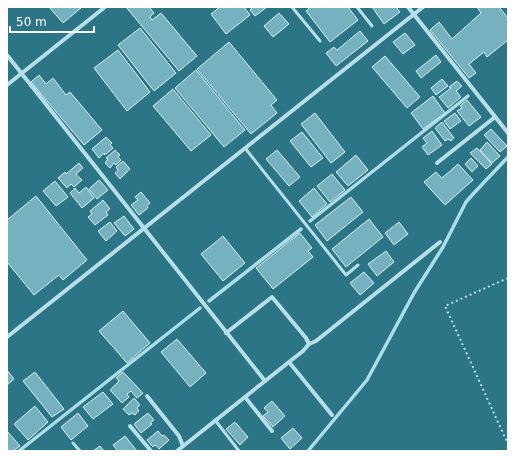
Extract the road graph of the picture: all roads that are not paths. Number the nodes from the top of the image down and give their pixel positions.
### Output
1 (105, 7) edge
2 (292, 7) edge
3 (357, 7) edge
4 (408, 7) edge
5 (423, 7) edge
6 (414, 14) junction
7 (372, 26) dead end
8 (320, 41) dead end
9 (7, 55) edge
10 (22, 73) junction
11 (7, 85) edge
12 (495, 117) junction
13 (508, 133) edge
14 (245, 148) junction
15 (437, 164) dead end
16 (143, 229) junction
17 (440, 242) dead end
18 (358, 264) dead end
19 (226, 332) junction
20 (7, 337) edge
21 (308, 344) junction
22 (290, 362) junction
23 (265, 381) junction
24 (147, 396) dead end
25 (245, 397) junction
26 (332, 415) dead end
27 (215, 420) junction
28 (130, 426) dead end
29 (272, 431) dead end
30 (74, 443) dead end
31 (183, 446) junction
32 (80, 451) edge
33 (151, 451) edge
34 (177, 451) edge
35 (239, 451) edge

1 - 10 street
2 - 8 lane
3 - 7 lane
4 - 6 street
5 - 6 street
6 - 12 street
6 - 14 street
9 - 10 street
10 - 11 street
10 - 16 street
12 - 13 street
12 - 15 street
14 - 16 street
14 - 18 lane
16 - 19 street
16 - 20 street
17 - 21 street
19 - 21 street
19 - 23 street
21 - 22 street
22 - 23 street
22 - 26 street
23 - 25 street
24 - 31 street
25 - 27 street
25 - 29 street
27 - 31 street
27 - 35 lane
28 - 33 street
30 - 32 lane
31 - 34 street

